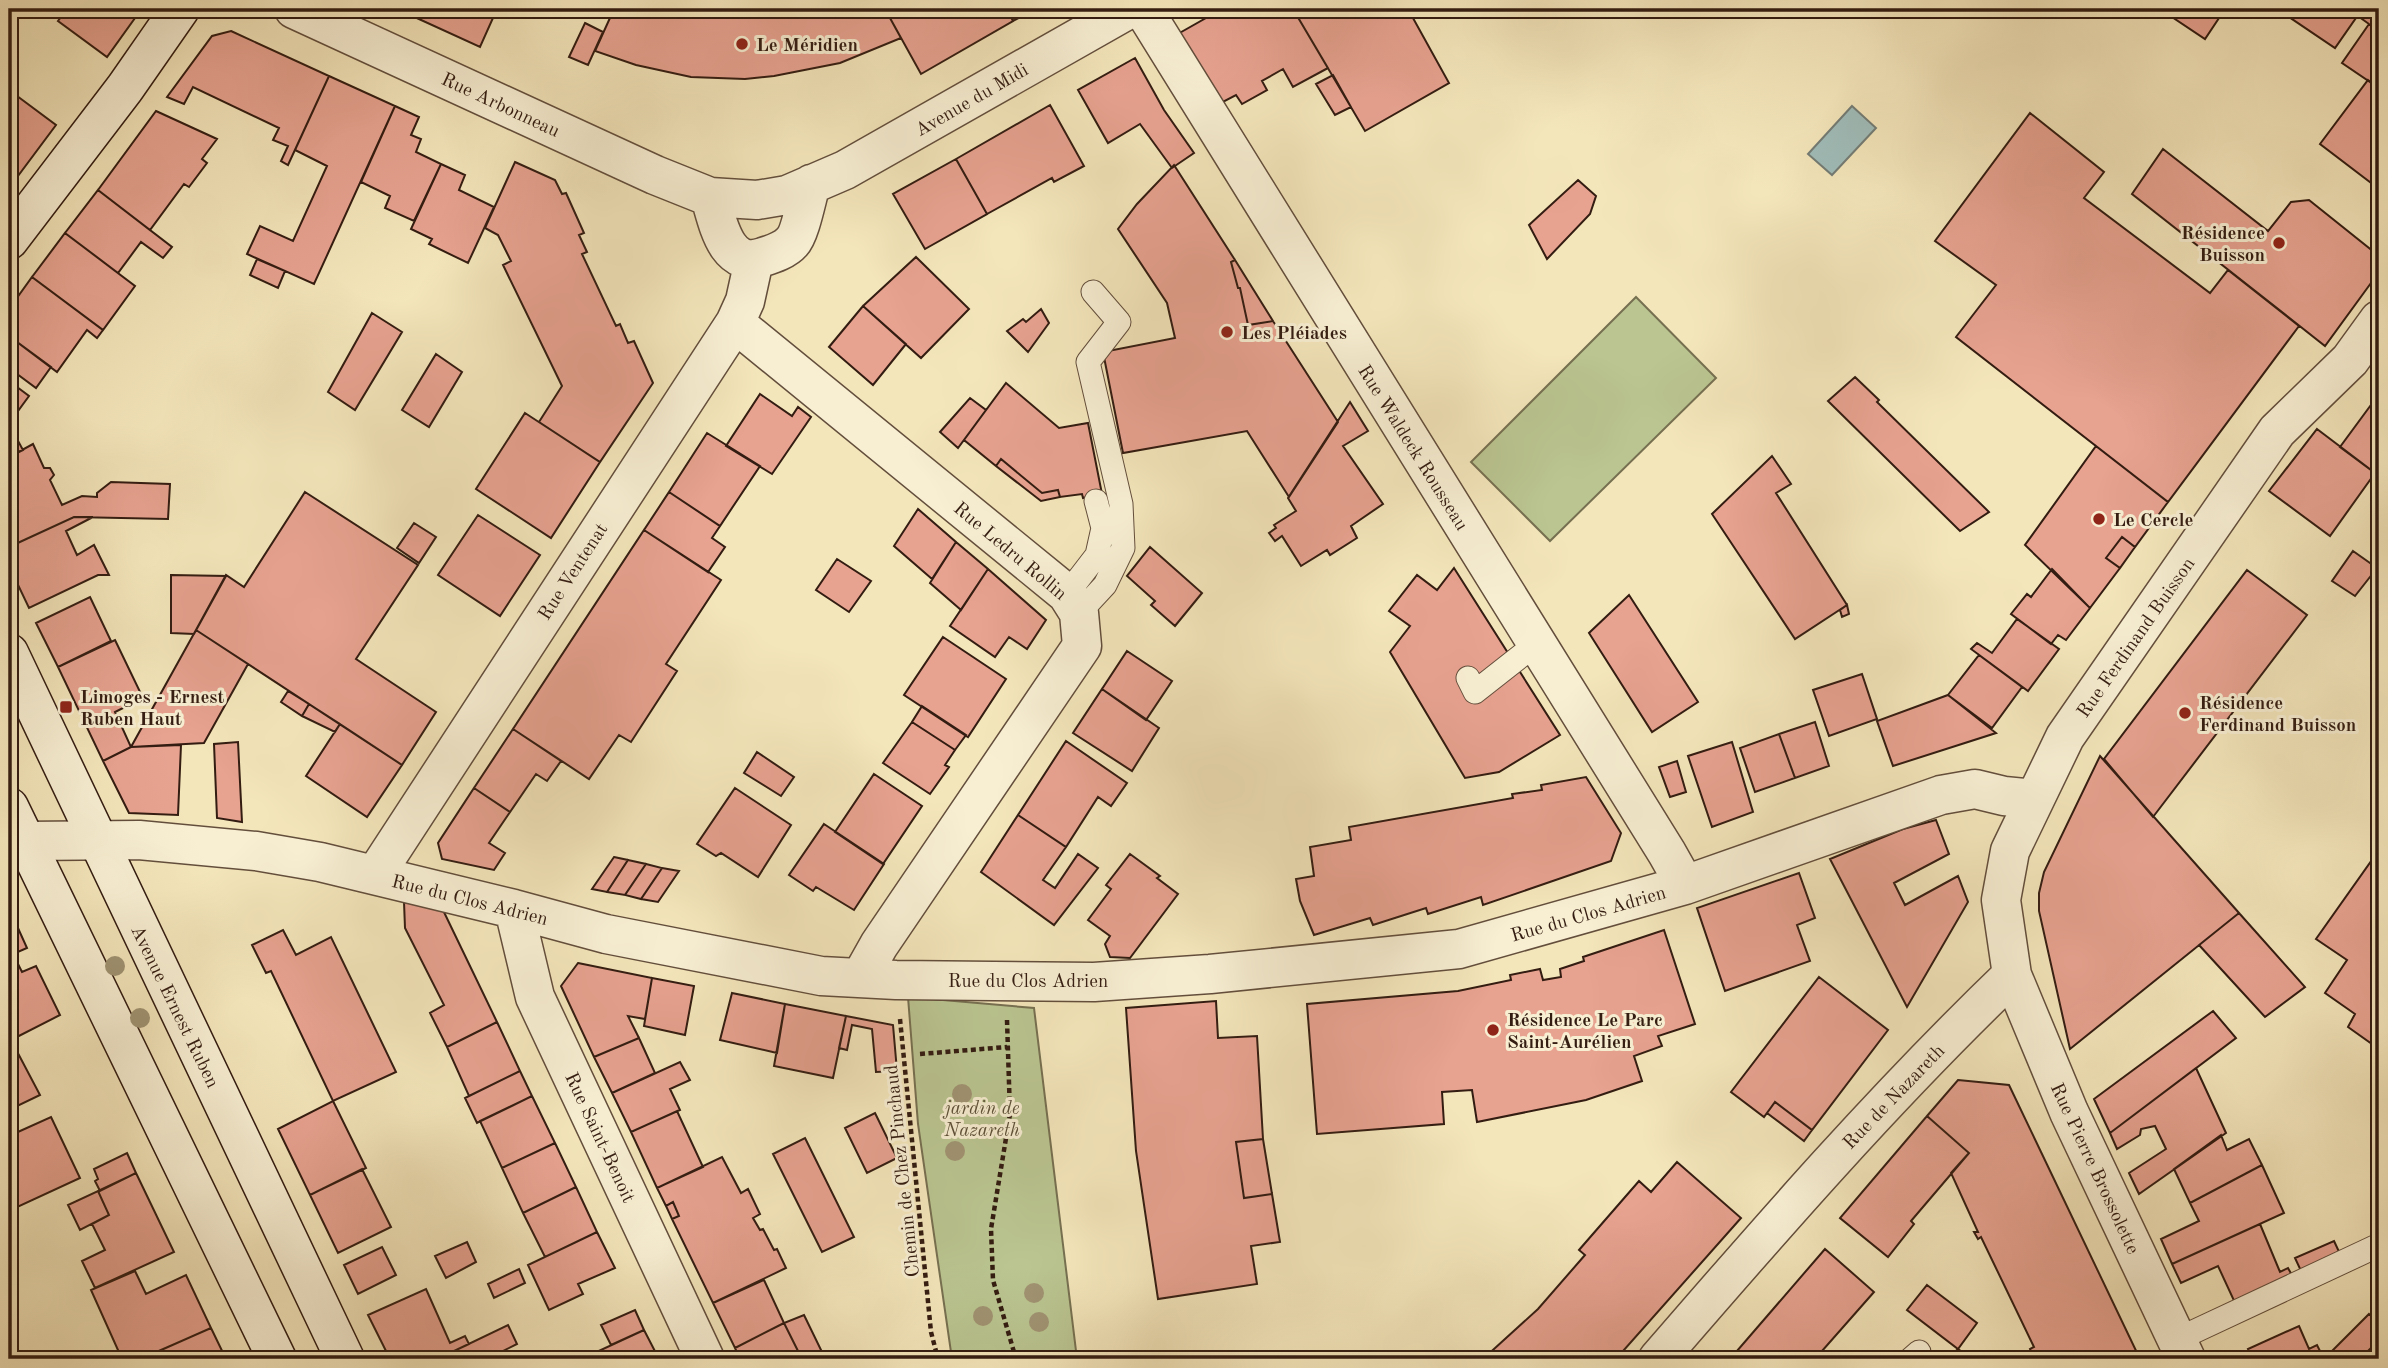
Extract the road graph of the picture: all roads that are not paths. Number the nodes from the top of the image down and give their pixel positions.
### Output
1 (180, 9) edge
2 (294, 9) edge
3 (1129, 9) edge
4 (1143, 9) edge
5 (811, 184) junction
6 (710, 197) junction
7 (9, 240) edge
8 (754, 260) junction
9 (1093, 292) dead end
10 (2379, 320) edge
11 (735, 323) junction
12 (1096, 501) dead end
13 (1073, 603) junction
14 (1536, 644) junction
15 (9, 653) edge
16 (1468, 678) dead end
17 (2035, 799) junction
18 (9, 807) edge
19 (17, 839) edge
20 (97, 841) junction
21 (375, 875) junction
22 (1685, 885) junction
23 (514, 909) junction
24 (2012, 975) junction
25 (878, 979) junction
26 (2379, 1245) edge
27 (2181, 1350) edge
28 (277, 1359) edge
29 (345, 1359) edge
30 (705, 1359) edge
31 (1658, 1359) edge

1 - 7 street
2 - 6 street, Rue Arbonneau
3 - 5 street, Avenue du Midi
4 - 14 street, Rue Waldeck Rousseau
5 - 6 street, Rue Arbonneau
5 - 8 street
6 - 8 street
8 - 11 street, Rue Ventenat
9 - 13 lane
10 - 17 street, Rue Ferdinand Buisson
11 - 13 street, Rue Ledru Rollin
11 - 21 street, Rue Ventenat
12 - 13 lane
13 - 25 street, Rue Ledru Rollin
14 - 16 lane
14 - 22 street, Rue Waldeck Rousseau
15 - 20 street, Avenue Ernest Ruben
17 - 22 street, Rue du Clos Adrien
17 - 24 street
18 - 19 street
19 - 20 street, Rue du Clos Adrien
19 - 28 street
20 - 21 street, Rue du Clos Adrien
20 - 29 street, Avenue Ernest Ruben
21 - 23 street, Rue du Clos Adrien
22 - 25 street, Rue du Clos Adrien
23 - 25 street, Rue du Clos Adrien
23 - 30 street, Rue Saint-Benoit
24 - 27 street, Rue Pierre Brossolette
24 - 31 street, Rue de Nazareth
26 - 27 lane

